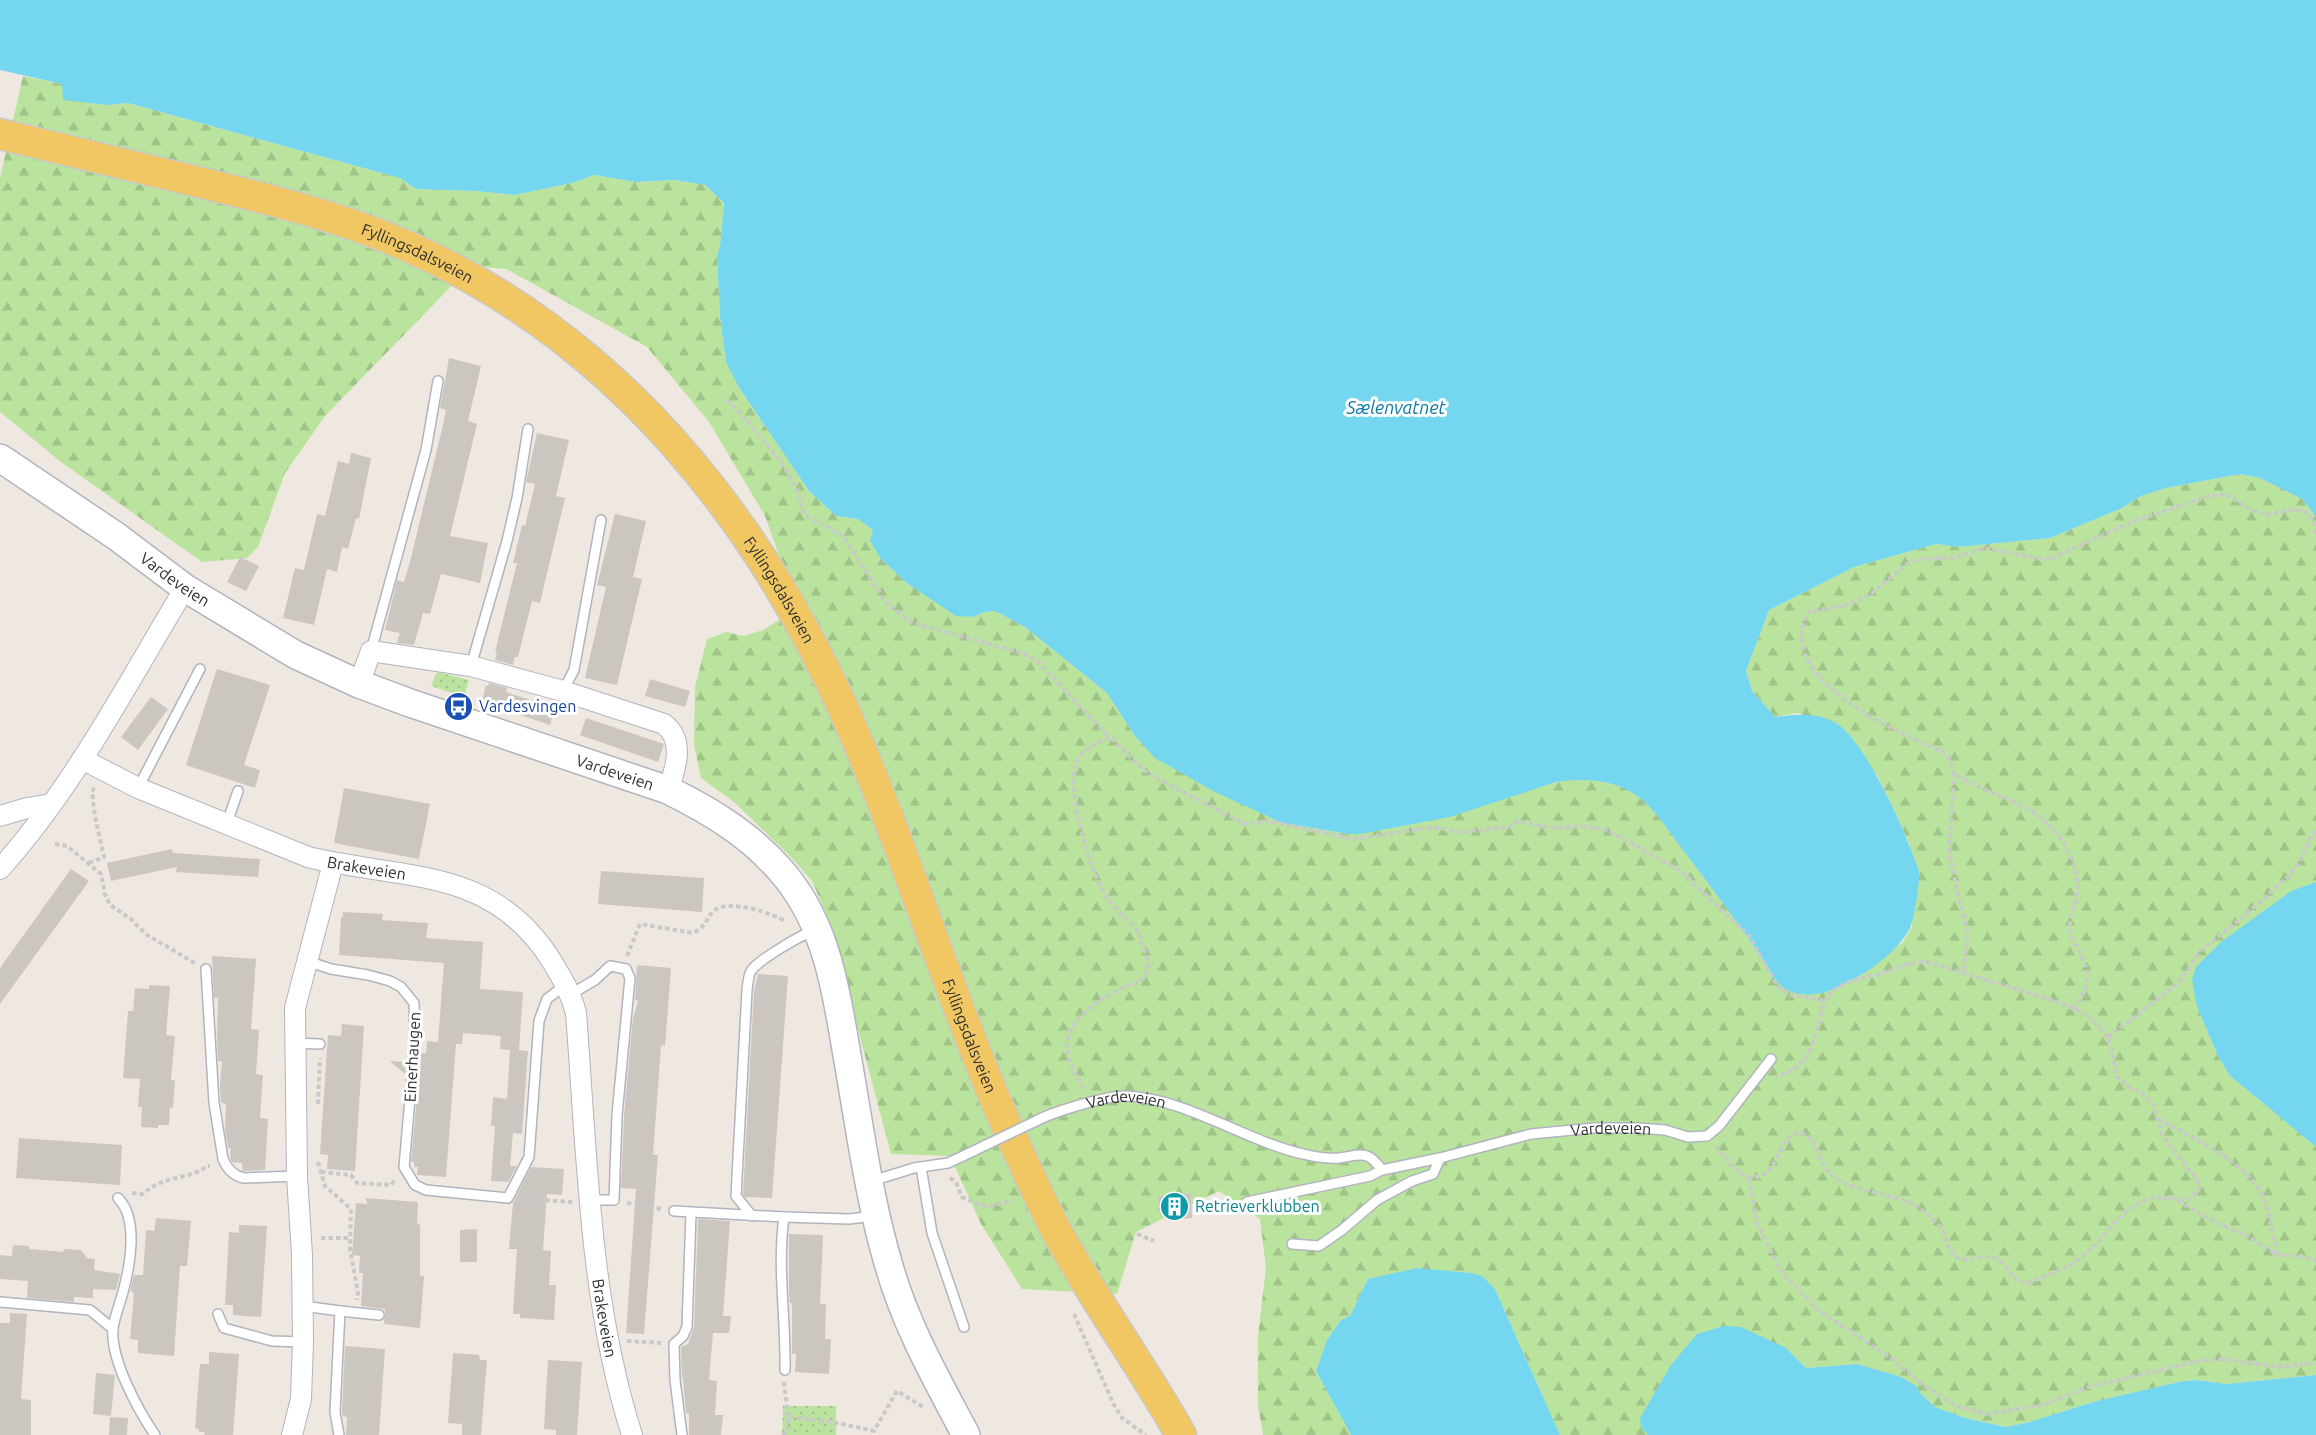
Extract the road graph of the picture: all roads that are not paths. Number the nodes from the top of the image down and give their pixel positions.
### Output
1 (0, 134) edge
2 (438, 381) dead end
3 (528, 429) dead end
4 (0, 458) edge
5 (602, 520) dead end
6 (185, 588) junction
7 (371, 651) junction
8 (471, 666) junction
9 (200, 669) dead end
10 (359, 684) junction
11 (563, 691) junction
12 (81, 759) junction
13 (138, 788) junction
14 (668, 790) junction
15 (238, 791) dead end
16 (51, 804) junction
17 (0, 816) edge
18 (227, 823) junction
19 (333, 863) junction
20 (0, 869) edge
21 (810, 932) junction
22 (307, 961) junction
23 (206, 969) road end
24 (568, 989) junction
25 (294, 1043) junction
26 (321, 1044) road end
27 (1771, 1059) dead end
28 (1440, 1158) junction
29 (921, 1167) junction
30 (1382, 1170) junction
31 (297, 1176) junction
32 (870, 1182) junction
33 (118, 1198) dead end
34 (591, 1200) junction
35 (1247, 1202) dead end
36 (674, 1211) road end
37 (690, 1214) junction
38 (877, 1215) junction
39 (752, 1216) junction
40 (784, 1217) junction
41 (1292, 1244) dead end
42 (0, 1302) edge
43 (303, 1306) junction
44 (340, 1311) junction
45 (218, 1314) dead end
46 (379, 1315) dead end
47 (964, 1327) dead end
48 (113, 1329) junction
49 (303, 1342) junction
50 (784, 1370) road end
51 (155, 1435) edge
52 (292, 1435) edge
53 (339, 1435) edge
54 (632, 1435) edge
55 (682, 1435) edge
56 (966, 1435) edge
57 (1181, 1435) edge

1 - 57 main road, Fyllingsdalsveien
2 - 7 lane
3 - 8 lane
4 - 6 main road, Vardeveien
5 - 11 lane
6 - 10 main road, Vardeveien
6 - 12 street
7 - 8 street, Vardeveien
7 - 10 street
8 - 11 street, Vardeveien
9 - 13 lane
10 - 14 main road, Vardeveien
11 - 14 street, Vardeveien
12 - 13 street, Brakeveien
12 - 16 street
13 - 18 street, Brakeveien
14 - 21 main road, Vardeveien
15 - 18 lane
16 - 17 street
16 - 20 street
18 - 19 street, Brakeveien
19 - 22 street
19 - 24 street, Brakeveien
21 - 32 main road, Vardeveien
21 - 39 lane
22 - 24 lane, Einerhaugen
22 - 25 street
23 - 31 lane
24 - 34 street, Brakeveien
24 - 34 lane
25 - 26 lane
25 - 31 street
27 - 28 lane, Vardeveien
28 - 30 lane, Vardeveien
28 - 41 lane
29 - 30 lane, Vardeveien, bridge
29 - 32 lane, Vardeveien
29 - 47 lane
30 - 35 lane, Vardeveien
31 - 43 street
32 - 38 main road, Vardeveien
33 - 48 lane
34 - 54 street, Brakeveien
36 - 37 lane
37 - 39 lane
37 - 55 lane
38 - 40 lane
38 - 56 main road, Vardeveien
39 - 40 lane
40 - 50 lane
42 - 48 lane
43 - 44 lane
43 - 49 street
44 - 46 lane
44 - 53 lane
45 - 49 lane
48 - 51 lane
49 - 52 street

